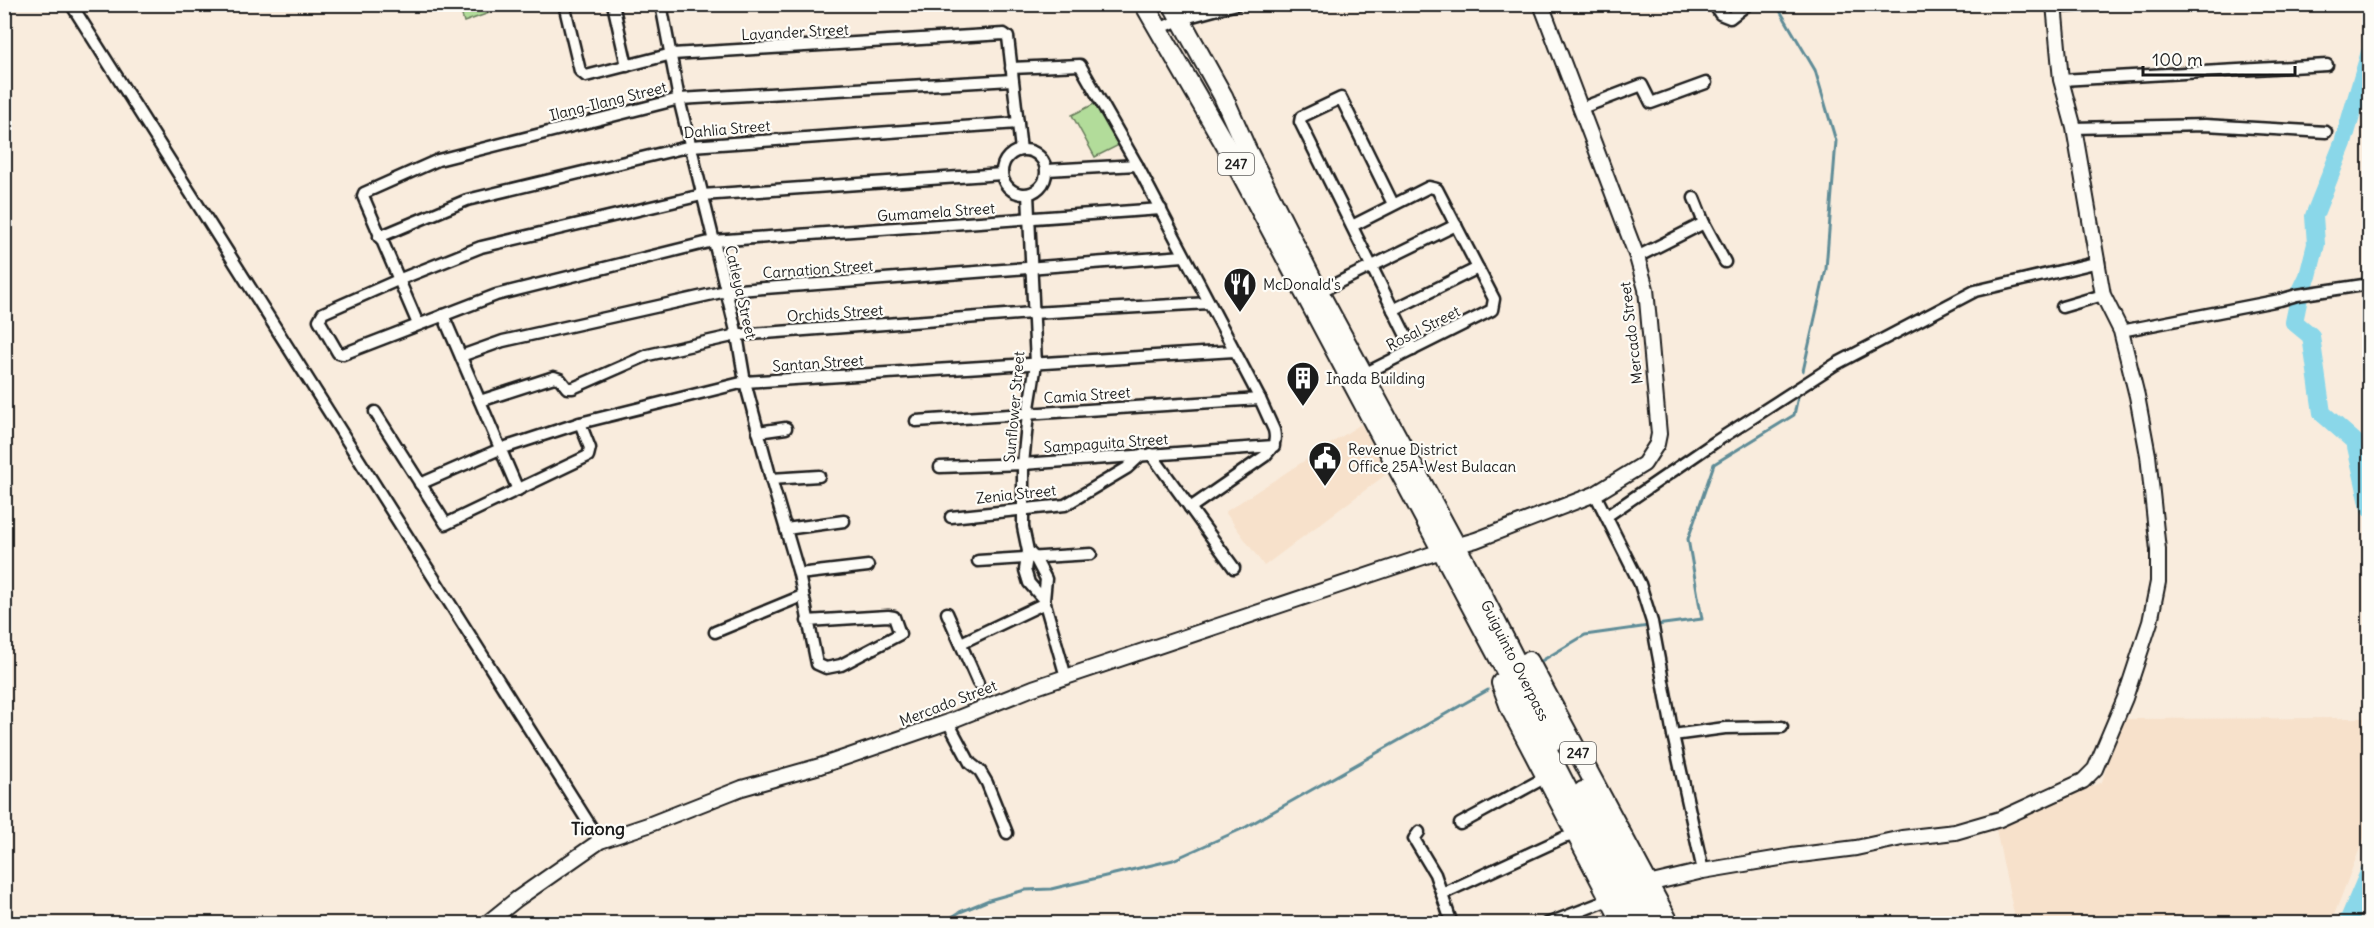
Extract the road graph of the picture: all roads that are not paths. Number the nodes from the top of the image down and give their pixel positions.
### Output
1 (71, 4) edge
2 (564, 4) edge
3 (613, 4) edge
4 (675, 4) edge
5 (1144, 4) edge
6 (1237, 4) edge
7 (1541, 4) edge
8 (1714, 4) edge
9 (1748, 4) edge
10 (2102, 4) edge
11 (661, 5) edge
12 (2054, 5) edge
13 (1176, 12) edge
14 (1157, 30) junction
15 (672, 54) junction
16 (2328, 65) dead end
17 (627, 66) junction
18 (1011, 68) junction
19 (1012, 80) junction
20 (2061, 80) junction
21 (1706, 83) dead end
22 (679, 99) junction
23 (1579, 110) junction
24 (1018, 123) junction
25 (2074, 128) junction
26 (2326, 132) dead end
27 (691, 146) junction
28 (1021, 150) junction
29 (1137, 165) junction
30 (1047, 170) junction
31 (1002, 174) junction
32 (1028, 194) junction
33 (702, 195) junction
34 (1694, 198) dead end
35 (1394, 204) junction
36 (1161, 209) junction
37 (1029, 220) junction
38 (1704, 223) junction
39 (1352, 225) junction
40 (1456, 225) junction
41 (379, 237) junction
42 (713, 241) junction
43 (1185, 255) junction
44 (1637, 258) junction
45 (1725, 262) dead end
46 (2098, 262) junction
47 (1032, 267) junction
48 (1372, 267) junction
49 (1478, 268) junction
50 (398, 280) junction
51 (2370, 284) edge
52 (726, 291) junction
53 (1319, 292) junction
54 (2103, 296) junction
55 (1209, 303) junction
56 (2062, 308) dead end
57 (1394, 310) junction
58 (1032, 313) junction
59 (443, 315) junction
60 (418, 324) junction
61 (2121, 331) junction
62 (737, 335) junction
63 (1413, 350) junction
64 (1234, 351) junction
65 (460, 356) junction
66 (1036, 364) junction
67 (1364, 374) junction
68 (745, 382) junction
69 (1260, 399) junction
70 (480, 401) junction
71 (375, 412) dead end
72 (1028, 414) junction
73 (916, 421) dead end
74 (580, 423) junction
75 (786, 428) dead end
76 (758, 432) junction
77 (1274, 446) junction
78 (500, 449) junction
79 (1146, 454) junction
80 (1023, 464) junction
81 (940, 467) dead end
82 (819, 476) dead end
83 (771, 479) junction
84 (420, 484) junction
85 (518, 490) junction
86 (1595, 494) junction
87 (1024, 508) junction
88 (1190, 508) junction
89 (1607, 516) junction
90 (951, 517) dead end
91 (844, 521) dead end
92 (786, 529) junction
93 (1448, 549) junction
94 (1091, 554) dead end
95 (1030, 556) junction
96 (978, 561) dead end
97 (868, 566) dead end
98 (1234, 568) dead end
99 (799, 574) junction
100 (802, 596) junction
101 (1045, 601) junction
102 (1473, 611) junction
103 (947, 613) dead end
104 (807, 621) junction
105 (715, 632) dead end
106 (961, 643) junction
107 (1066, 677) junction
108 (978, 683) dead end
109 (948, 722) junction
110 (1782, 727) dead end
111 (1673, 735) junction
112 (1546, 777) junction
113 (1460, 824) dead end
114 (1419, 832) dead end
115 (1007, 833) dead end
116 (1576, 835) junction
117 (600, 841) junction
118 (1702, 871) junction
119 (1442, 894) junction
120 (1611, 899) junction
121 (1635, 903) edge
122 (486, 924) edge
123 (1452, 924) edge
124 (1547, 924) edge
125 (1637, 924) edge
126 (1653, 924) edge
127 (1670, 924) edge

1 - 117 street
2 - 17 street, Lavander Street
3 - 17 street
4 - 11 street
5 - 14 highway, 247
6 - 13 street
7 - 23 street, Mercado Street
8 - 9 street
10 - 12 street
11 - 15 street, Catleya Street
12 - 20 street
13 - 14 street
13 - 53 highway, 247
14 - 93 highway, 247
15 - 17 street, Lavander Street
15 - 18 street, Lavander Street
15 - 22 street, Catleya Street
16 - 20 street
18 - 19 street
18 - 29 street
19 - 22 street, Ilang-Ilang Street
19 - 24 street
20 - 25 street
21 - 23 street
22 - 27 street, Catleya Street
22 - 41 street, Ilang-Ilang Street
23 - 44 street, Mercado Street
24 - 27 street, Dahlia Street
24 - 28 street
25 - 26 street
25 - 46 street
27 - 33 street, Catleya Street
27 - 41 street, Dahlia Street
28 - 30 street
28 - 31 street
29 - 30 street
29 - 36 street
30 - 32 street
31 - 32 street
31 - 33 street
32 - 37 street, Sunflower Street
33 - 42 street, Catleya Street
33 - 50 street
34 - 38 street
35 - 39 street
35 - 39 street
35 - 40 street
36 - 37 street, Gumamela Street
36 - 43 street
37 - 42 street, Gumamela Street
37 - 47 street, Sunflower Street
38 - 44 street
38 - 45 street
39 - 48 street
40 - 48 street
40 - 49 street
41 - 50 street, Ilang-Ilang Street
42 - 52 street, Catleya Street
42 - 59 street, Gumamela Street
43 - 47 street, Carnation Street
43 - 55 street
44 - 86 street, Mercado Street
46 - 54 street
46 - 89 street
47 - 52 street, Carnation Street
47 - 58 street, Sunflower Street
48 - 53 street
48 - 57 street
49 - 57 street
49 - 63 street, Rosal Street
50 - 60 street, Ilang-Ilang Street
50 - 60 street, Gumamela Street
51 - 61 street
52 - 62 street, Catleya Street
52 - 65 street, Carnation Street
53 - 67 highway, 247
54 - 56 street
54 - 61 street
55 - 58 street, Orchids Street
55 - 64 street
57 - 63 street
58 - 62 street, Orchids Street
58 - 66 street, Sunflower Street
59 - 60 street, Gumamela Street
59 - 65 street
61 - 118 street
62 - 68 street, Catleya Street
62 - 70 street, Orchids Street
63 - 67 street, Rosal Street
64 - 66 street, Santan Street
64 - 69 street
65 - 70 street
66 - 68 street, Santan Street
66 - 72 street, Sunflower Street
67 - 93 highway, 247
68 - 74 street, Santan Street
68 - 76 street, Catleya Street
69 - 72 street, Camia Street
69 - 77 street
70 - 78 street
71 - 84 street
72 - 73 street, Camia Street
72 - 80 street, Sunflower Street
74 - 78 street, Santan Street
74 - 85 street
75 - 76 street
76 - 83 street, Catleya Street
77 - 79 street, Sampaguita Street
77 - 88 street
78 - 84 street, Santan Street
78 - 85 street
79 - 80 street, Sampaguita Street
79 - 87 street, Zenia Street
79 - 88 street
80 - 81 street, Sampaguita Street
80 - 87 street, Sunflower Street
82 - 83 street
83 - 92 street, Catleya Street
84 - 85 street
86 - 89 street
86 - 93 street, Mercado Street
87 - 90 street, Zenia Street
87 - 95 street, Sunflower Street
88 - 98 street
89 - 111 street
91 - 92 street
92 - 99 street, Catleya Street
93 - 102 highway, 247
93 - 107 street, Mercado Street
93 - 121 highway, 247
94 - 95 street
95 - 96 street
95 - 101 street, Sunflower Street
95 - 101 street, Sunflower Street
97 - 99 street
99 - 100 street, Catleya Street
100 - 104 street, Catleya Street
100 - 105 street
101 - 106 street
101 - 107 street, Sunflower Street
102 - 112 highway, 247
102 - 121 highway, Guiguinto Overpass
103 - 106 street
104 - 104 street, Catleya Street
106 - 108 street
107 - 109 street, Mercado Street
109 - 115 street
109 - 117 street, Mercado Street
110 - 111 street
111 - 118 street
112 - 113 street
112 - 116 highway, 247
114 - 119 street
116 - 119 street
116 - 120 highway, 247
117 - 122 street, Mercado Street
118 - 121 street
119 - 123 street
120 - 121 highway, 247
120 - 124 street
121 - 125 highway, Guiguinto Overpass
121 - 126 highway, Guiguinto Overpass
121 - 127 highway, 247

